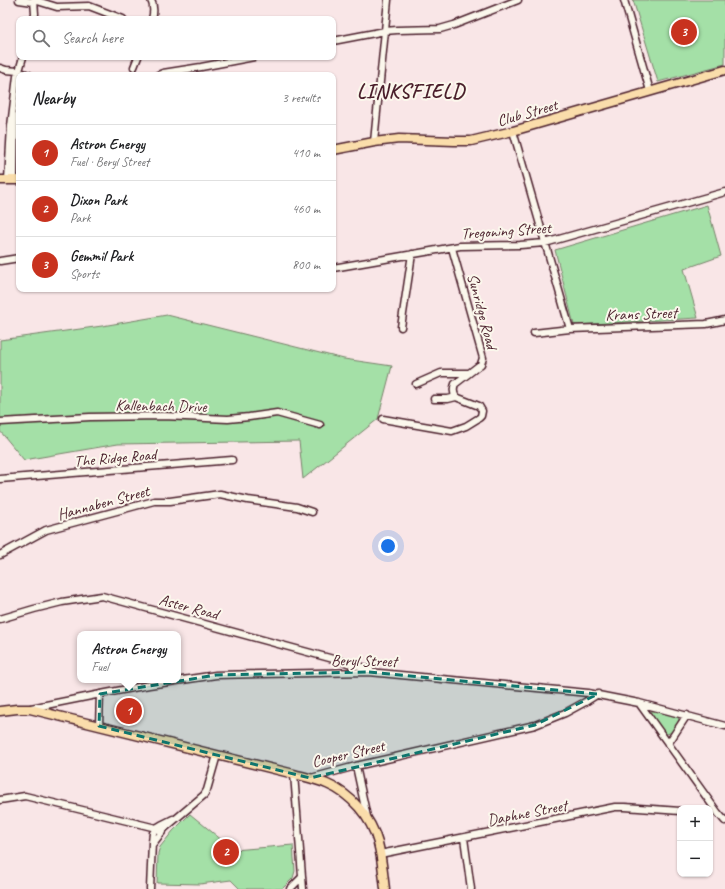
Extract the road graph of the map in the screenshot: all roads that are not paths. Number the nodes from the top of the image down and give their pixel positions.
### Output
1 (19, 0) edge
2 (151, 0) edge
3 (388, 0) edge
4 (518, 0) edge
5 (624, 0) edge
6 (33, 2) junction
7 (34, 16) edge
8 (115, 16) edge
9 (153, 16) edge
10 (385, 31) junction
11 (336, 40) edge
12 (23, 60) edge
13 (137, 60) edge
14 (238, 60) edge
15 (134, 67) dead end
16 (0, 68) edge
17 (725, 70) edge
18 (0, 72) edge
19 (21, 72) edge
20 (169, 72) edge
21 (16, 73) edge
22 (16, 73) edge
23 (650, 91) junction
24 (16, 100) edge
25 (16, 108) edge
26 (513, 131) junction
27 (374, 142) junction
28 (336, 149) edge
29 (10, 180) edge
30 (725, 192) edge
31 (545, 243) junction
32 (452, 248) junction
33 (412, 254) junction
34 (16, 258) edge
35 (0, 261) edge
36 (336, 267) edge
37 (725, 320) edge
38 (401, 327) dead end
39 (570, 329) junction
40 (534, 333) dead end
41 (469, 373) junction
42 (416, 384) dead end
43 (456, 397) junction
44 (434, 399) dead end
45 (383, 419) dead end
46 (0, 422) edge
47 (320, 426) dead end
48 (232, 460) dead end
49 (0, 479) edge
50 (312, 512) dead end
51 (0, 555) edge
52 (0, 619) edge
53 (370, 670) junction
54 (181, 680) edge
55 (162, 683) edge
56 (100, 694) junction
57 (598, 694) junction
58 (639, 703) junction
59 (30, 709) junction
60 (0, 711) edge
61 (687, 715) junction
62 (99, 726) junction
63 (725, 726) edge
64 (668, 744) junction
65 (216, 755) junction
66 (356, 766) junction
67 (294, 774) junction
68 (310, 778) junction
69 (0, 800) edge
70 (677, 811) edge
71 (713, 813) edge
72 (718, 813) junction
73 (367, 820) junction
74 (725, 821) edge
75 (158, 832) junction
76 (464, 838) junction
77 (380, 854) junction
78 (302, 877) junction
79 (150, 889) edge
80 (290, 889) edge
81 (303, 889) edge
82 (385, 889) edge
83 (471, 889) edge

1 - 6 street
2 - 9 street
3 - 10 street
4 - 10 street
5 - 23 street
6 - 7 street
6 - 8 street
10 - 11 street
10 - 27 street
12 - 19 street
13 - 15 street
14 - 20 street
16 - 21 street
17 - 23 main road, Club Street
18 - 22 street
23 - 26 main road, Club Street
24 - 29 street
25 - 29 street
26 - 27 main road, Club Street
26 - 31 street
27 - 28 main road, Club Street
30 - 31 street, Tregoning Street
31 - 32 street, Tregoning Street
31 - 39 street
32 - 33 street, Tregoning Street
32 - 41 street, Sunridge Road
33 - 36 street, Tregoning Street
33 - 38 street
34 - 35 street
37 - 39 street, Krans Street
39 - 40 street, Krans Street
41 - 42 street
41 - 43 street, Sunridge Road
43 - 44 street
43 - 45 street
46 - 47 street, Kallenbach Drive
48 - 49 street, The Ridge Road
50 - 51 street, Hannaben Street
52 - 53 street, Aster Road
53 - 54 street, Beryl Street
53 - 57 street, Beryl Street
55 - 56 street, Beryl Street
56 - 59 street, Beryl Street
56 - 62 street
57 - 58 street, Beryl Street
57 - 66 street, Cooper Street
58 - 61 street, Beryl Street
58 - 64 street
59 - 60 main road, Beryl Street
59 - 62 main road, Cooper Street
61 - 63 street, Beryl Street
61 - 64 street
62 - 65 main road, Cooper Street
64 - 72 street
65 - 67 main road, Cooper Street
65 - 75 street
66 - 68 street, Cooper Street
66 - 73 street
67 - 68 main road, Cooper Street
67 - 78 street
68 - 73 main road
69 - 75 street
70 - 76 street, Daphne Street
71 - 72 street
72 - 74 street
73 - 77 main road
75 - 79 street
76 - 77 street, Daphne Street
76 - 83 street
77 - 82 main road
78 - 80 street
78 - 81 street

